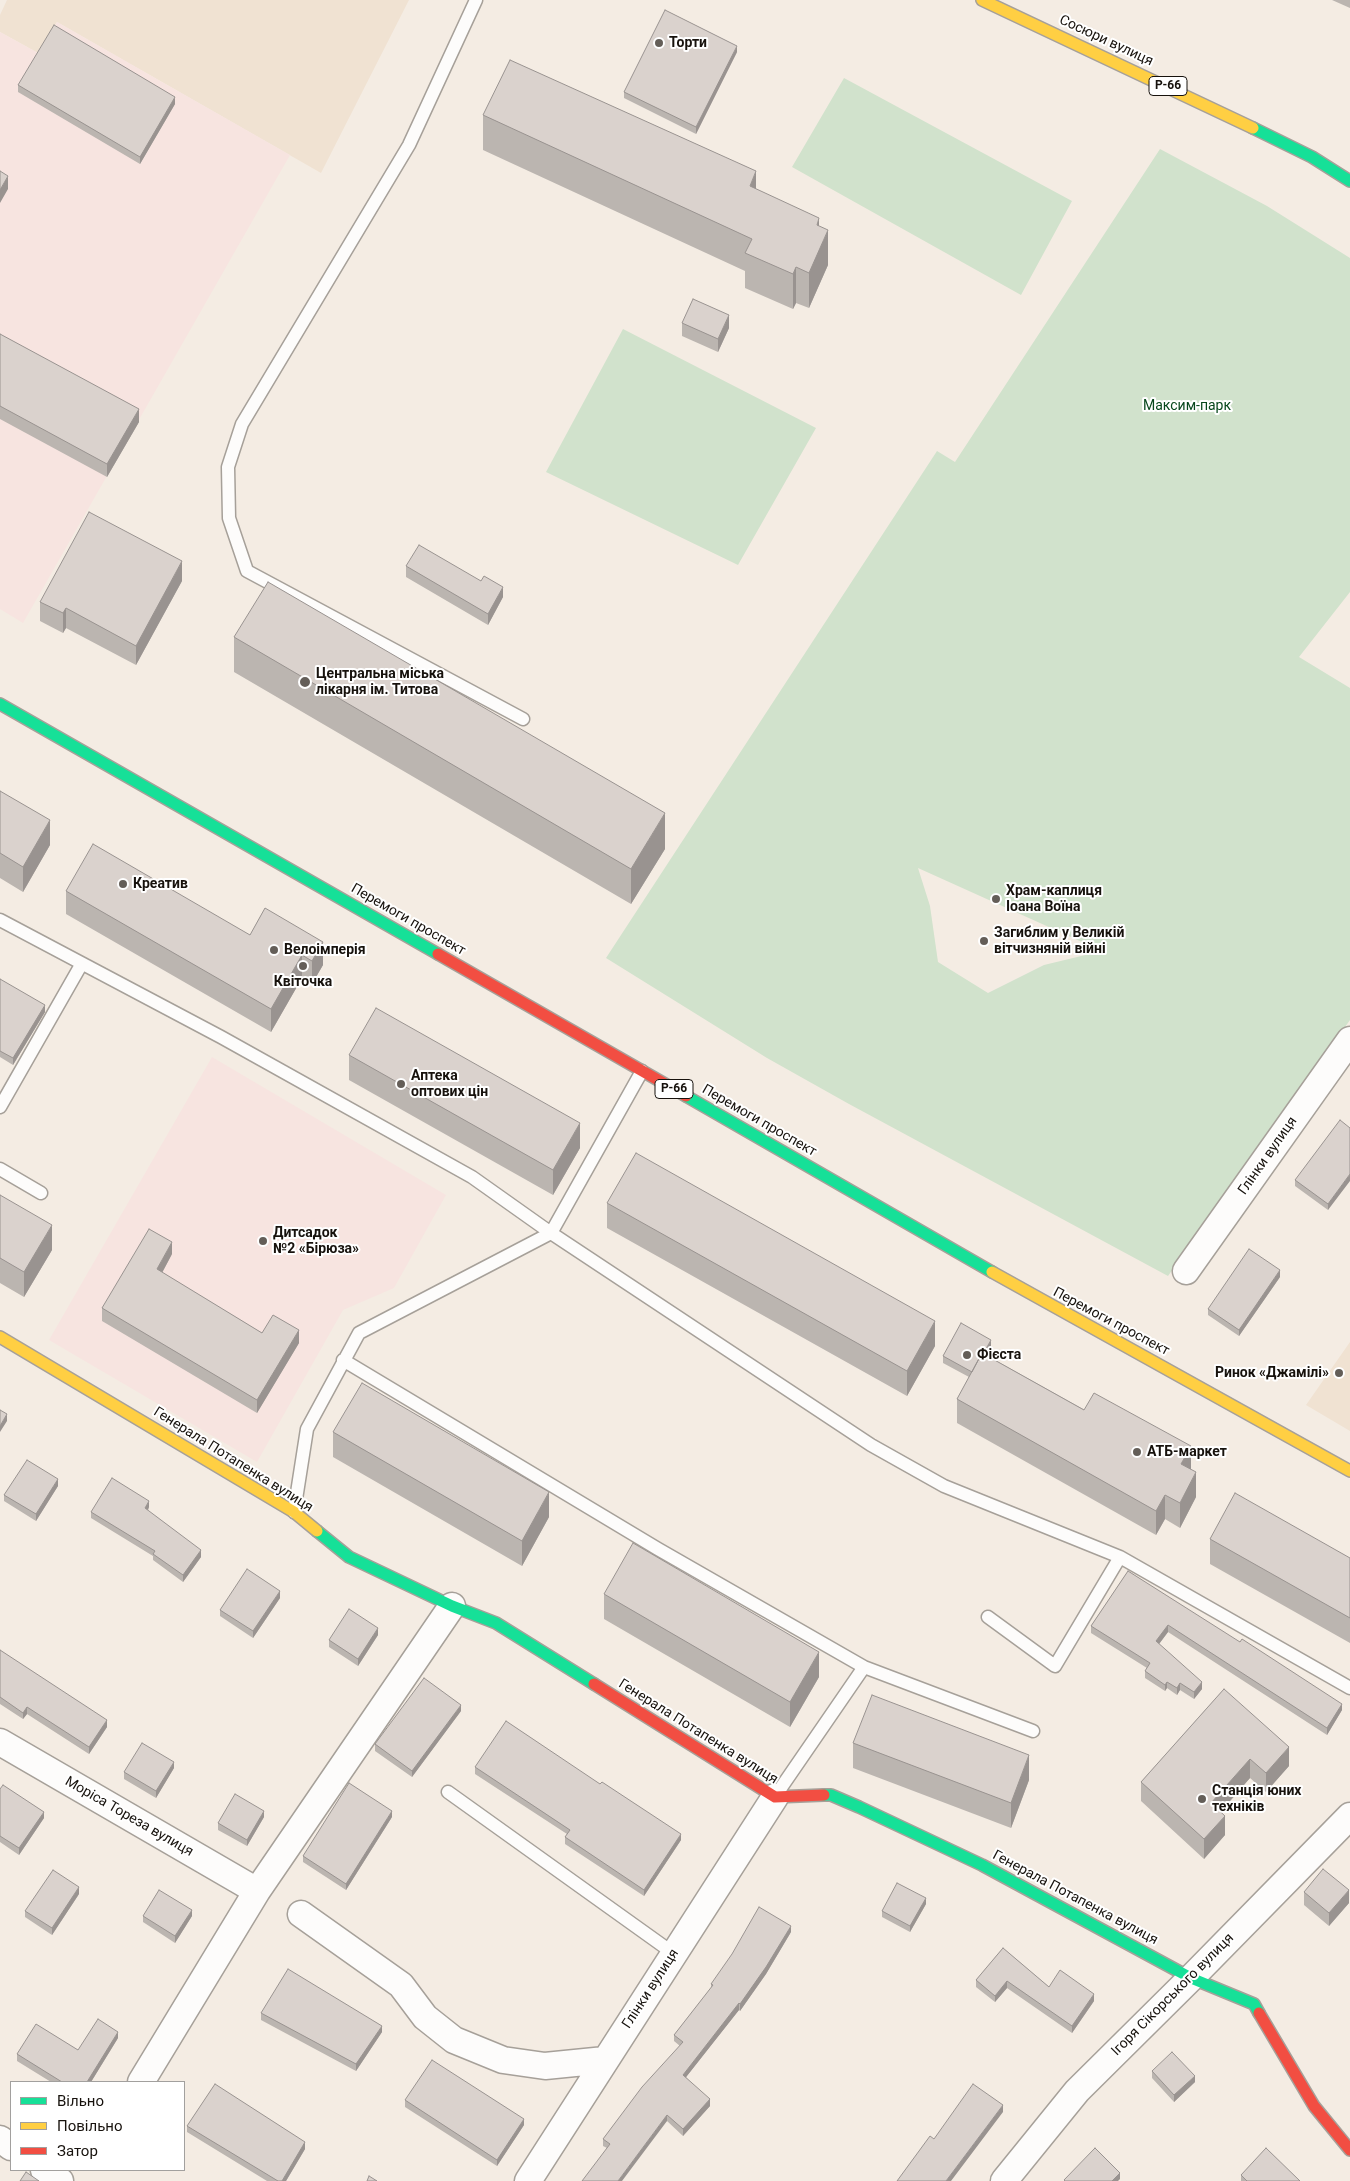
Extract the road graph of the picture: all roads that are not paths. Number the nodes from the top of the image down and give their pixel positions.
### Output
1 (476, 0) edge
2 (982, 0) edge
3 (1348, 175) edge
4 (0, 704) edge
5 (523, 719) dead end
6 (0, 920) edge
7 (81, 965) junction
8 (1350, 1040) edge
9 (642, 1071) junction
10 (0, 1107) edge
11 (0, 1168) edge
12 (41, 1193) dead end
13 (551, 1233) junction
14 (1186, 1271) dead end
15 (0, 1337) edge
16 (342, 1360) junction
17 (1350, 1471) edge
18 (294, 1512) junction
19 (1120, 1557) junction
20 (452, 1606) junction
21 (988, 1617) dead end
22 (864, 1667) junction
23 (1350, 1688) edge
24 (1033, 1731) dead end
25 (0, 1742) edge
26 (448, 1792) dead end
27 (774, 1797) junction
28 (1350, 1816) edge
29 (257, 1892) junction
30 (301, 1914) dead end
31 (673, 1954) junction
32 (1191, 1978) junction
33 (605, 2060) junction
34 (143, 2081) edge
35 (1350, 2150) edge
36 (45, 2171) edge
37 (76, 2171) edge
38 (60, 2181) edge
39 (66, 2181) edge
40 (528, 2181) edge
41 (1004, 2181) edge

1 - 5 lane
2 - 3 main road, Сосюри вулиця / Р-66
4 - 9 main road, Перемоги проспект / Р-66
6 - 7 lane
7 - 10 lane
7 - 13 lane
8 - 14 street, Глінки вулиця
9 - 13 lane
9 - 17 main road, Перемоги проспект / Р-66
11 - 12 lane
13 - 16 lane
13 - 19 lane
15 - 18 main road, Генерала Потапенка вулиця
16 - 18 lane
16 - 22 lane
18 - 20 main road, Генерала Потапенка вулиця
19 - 21 lane
19 - 23 lane
20 - 27 main road, Генерала Потапенка вулиця
20 - 29 street
22 - 24 lane
22 - 27 lane
25 - 29 street, Моріса Тореза вулиця
26 - 31 lane
27 - 31 street, Глінки вулиця
27 - 32 main road, Генерала Потапенка вулиця
28 - 32 street, Ігоря Сікорського вулиця
29 - 34 street
30 - 33 street
31 - 33 street, Глінки вулиця
32 - 35 main road, Генерала Потапенка вулиця
32 - 41 street, Ігоря Сікорського вулиця
33 - 40 street, Глінки вулиця
36 - 38 street
37 - 39 street

